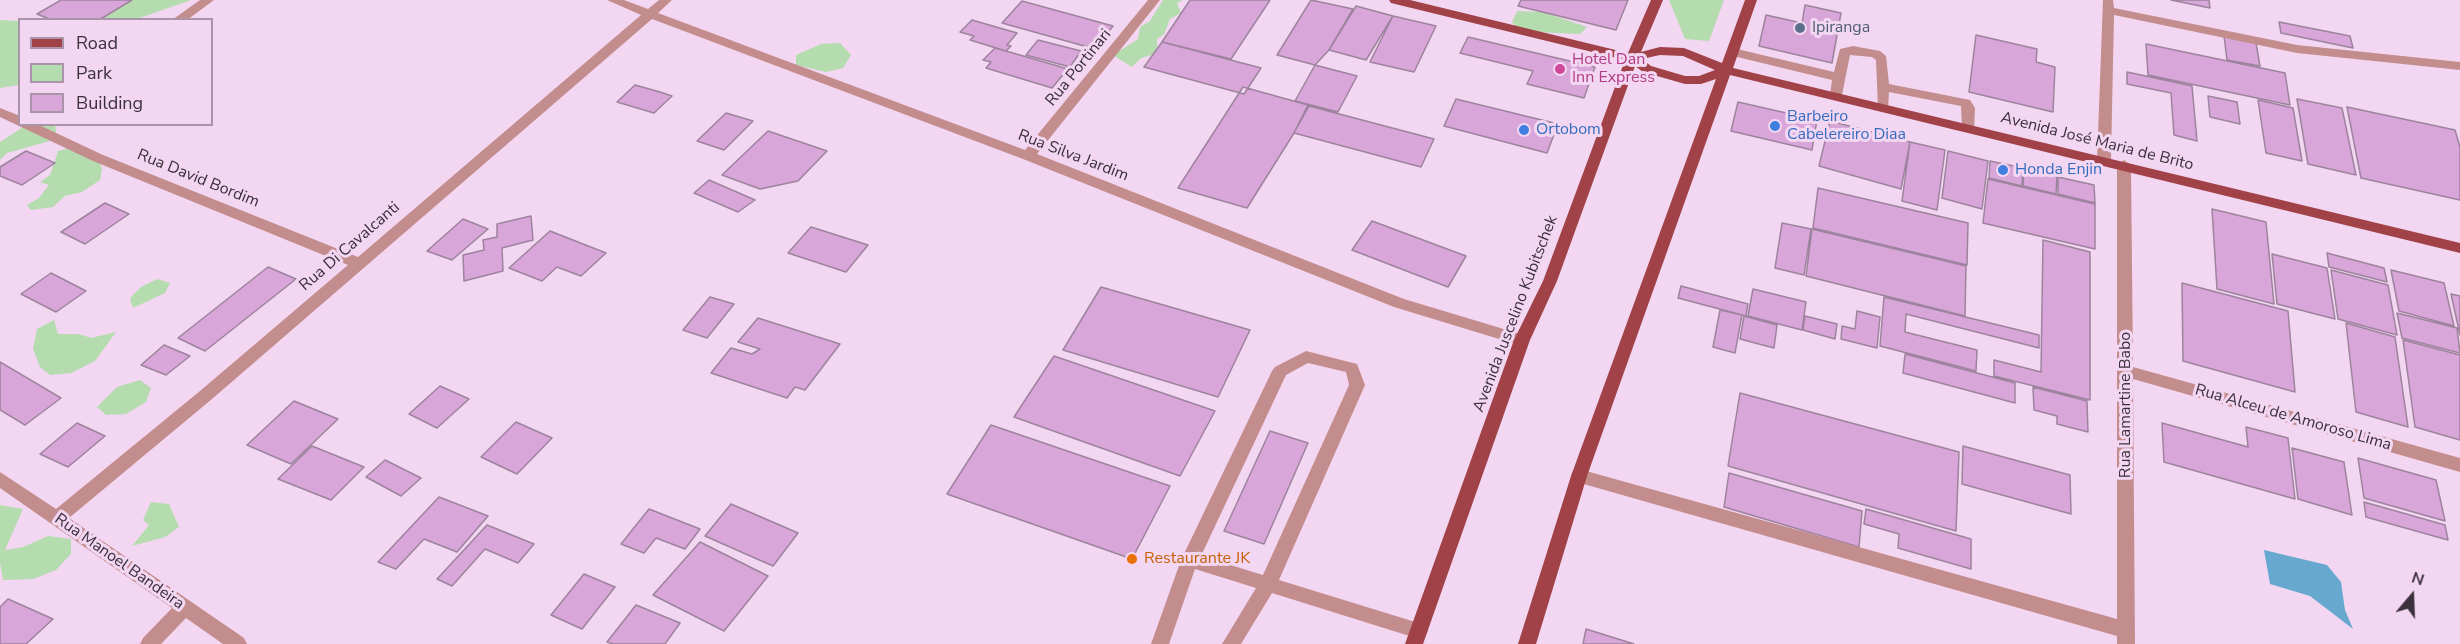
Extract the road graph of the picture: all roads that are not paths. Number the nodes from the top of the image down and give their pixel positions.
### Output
1 (208, 0) edge
2 (613, 0) edge
3 (666, 0) edge
4 (1154, 0) edge
5 (1395, 0) edge
6 (1657, 0) edge
7 (1751, 0) edge
8 (2108, 5) edge
9 (650, 14) junction
10 (180, 18) edge
11 (1733, 52) junction
12 (1632, 58) junction
13 (2460, 66) edge
14 (1726, 70) junction
15 (1840, 78) junction
16 (1883, 87) junction
17 (1836, 95) junction
18 (1883, 106) junction
19 (0, 112) edge
20 (18, 121) edge
21 (30, 126) edge
22 (1969, 127) junction
23 (1028, 156) junction
24 (2104, 160) junction
25 (2124, 165) junction
26 (2460, 248) edge
27 (359, 263) junction
28 (1522, 340) junction
29 (2126, 371) junction
30 (2460, 465) edge
31 (1579, 476) junction
32 (0, 479) edge
33 (57, 519) junction
34 (1190, 560) junction
35 (1268, 584) junction
36 (184, 608) junction
37 (1417, 637) edge
38 (2126, 637) edge
39 (149, 644) edge
40 (238, 644) edge
41 (1160, 644) edge
42 (1230, 644) edge
43 (1527, 644) edge

1 - 10 street
2 - 9 street, Rua Silva Jardim
3 - 9 street, Rua Di Cavalcanti
4 - 23 street, Rua Portinari
5 - 12 main road
6 - 12 main road, Avenida Juscelino Kubitschek
7 - 11 main road
8 - 13 street
8 - 24 street
9 - 23 street, Rua Silva Jardim
9 - 27 street, Rua Di Cavalcanti
11 - 14 main road
11 - 15 street
12 - 14 main road, Avenida José Maria de Brito
12 - 14 main road
12 - 28 main road, Avenida Juscelino Kubitschek
14 - 17 main road, Avenida José Maria de Brito
14 - 31 main road
15 - 16 street
15 - 17 street
16 - 18 street
16 - 22 street
17 - 18 main road, Avenida José Maria de Brito
18 - 22 main road, Avenida José Maria de Brito
19 - 20 street, Rua David Bordim
21 - 27 street, Rua David Bordim
22 - 24 main road, Avenida José Maria de Brito
23 - 28 street, Rua Silva Jardim
24 - 25 main road, Avenida José Maria de Brito
25 - 26 main road, Avenida José Maria de Brito
25 - 29 street, Rua Lamartine Babo
27 - 33 street, Rua Di Cavalcanti
28 - 37 main road, Avenida Juscelino Kubitschek
29 - 30 street, Rua Alceu de Amoroso Lima
29 - 38 street, Rua Lamartine Babo
31 - 38 street
31 - 43 main road
32 - 33 street, Rua Manoel Bandeira
33 - 36 street, Rua Manoel Bandeira
34 - 35 street
34 - 35 street
34 - 41 street
35 - 37 street
35 - 42 street
36 - 39 street
36 - 40 street, Rua Manoel Bandeira

